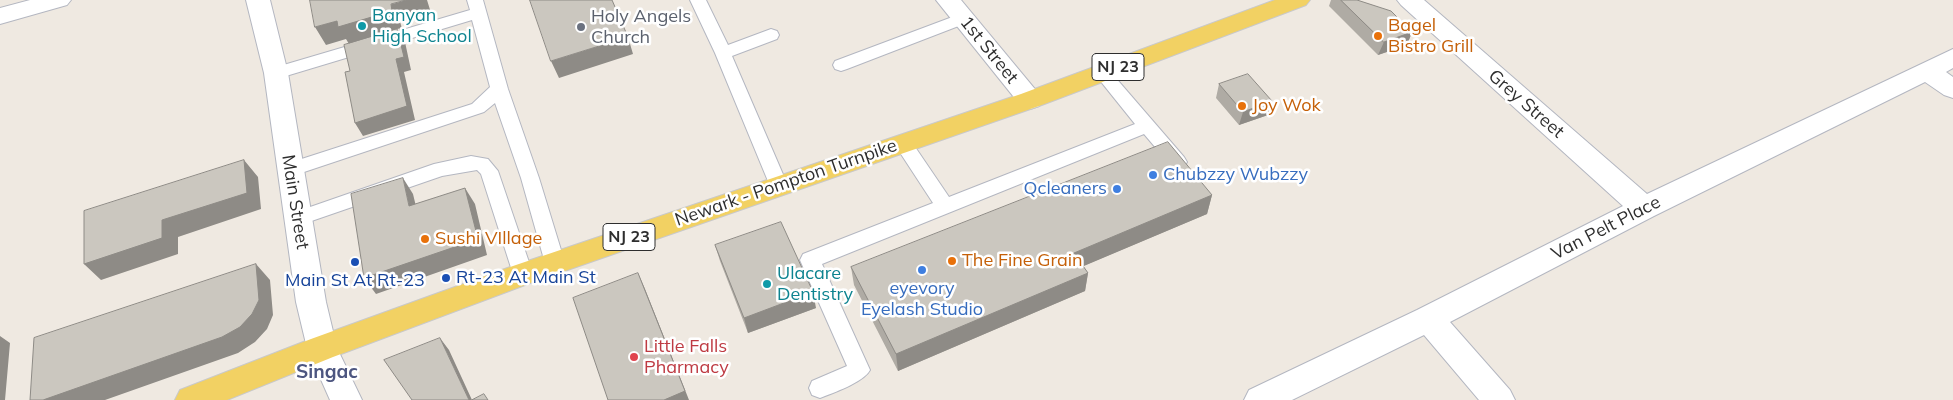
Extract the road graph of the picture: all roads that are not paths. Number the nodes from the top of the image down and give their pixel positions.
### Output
1 (58, 0) edge
2 (258, 0) edge
3 (698, 0) edge
4 (948, 0) edge
5 (1298, 0) edge
6 (1409, 0) edge
7 (477, 6) edge
8 (0, 16) edge
9 (963, 18) junction
10 (770, 36) dead end
11 (723, 53) junction
12 (1953, 58) edge
13 (841, 65) dead end
14 (1926, 71) junction
15 (276, 73) junction
16 (1102, 73) junction
17 (499, 89) junction
18 (1953, 89) edge
19 (1030, 100) junction
20 (1147, 126) junction
21 (903, 143) junction
22 (290, 170) junction
23 (1190, 176) edge
24 (779, 186) junction
25 (945, 206) junction
26 (1644, 208) junction
27 (297, 218) junction
28 (555, 262) junction
29 (523, 274) junction
30 (1428, 319) junction
31 (322, 348) junction
32 (820, 388) dead end
33 (190, 400) edge
34 (346, 400) edge
35 (1260, 400) edge
36 (1499, 400) edge

1 - 8 street
2 - 15 street, Main Street
3 - 11 lane
4 - 9 street, 1st Street
5 - 16 main road, Newark - Pompton Turnpike / NJ 23
6 - 26 street, Grey Street
7 - 15 lane
7 - 17 lane
9 - 13 lane
9 - 19 street, 1st Street
10 - 11 lane
11 - 24 lane
12 - 14 street, Van Pelt Place
14 - 18 street
14 - 26 street, Van Pelt Place
15 - 22 street, Main Street
16 - 19 main road, Newark - Pompton Turnpike / NJ 23
16 - 20 lane
17 - 22 lane
17 - 28 lane
19 - 21 main road, Newark - Pompton Turnpike / NJ 23
20 - 23 lane
20 - 25 lane
21 - 24 main road, Newark - Pompton Turnpike / NJ 23
21 - 25 lane
22 - 27 street, Main Street
24 - 28 main road, Newark - Pompton Turnpike / NJ 23
25 - 32 lane
26 - 30 street, Van Pelt Place
27 - 29 lane
27 - 31 street, Main Street
28 - 29 main road, Newark - Pompton Turnpike / NJ 23
29 - 31 main road, Newark - Pompton Turnpike / NJ 23
30 - 35 street, Van Pelt Place
30 - 36 street
31 - 33 main road, Newark - Pompton Turnpike / NJ 23
31 - 34 street, Main Street

